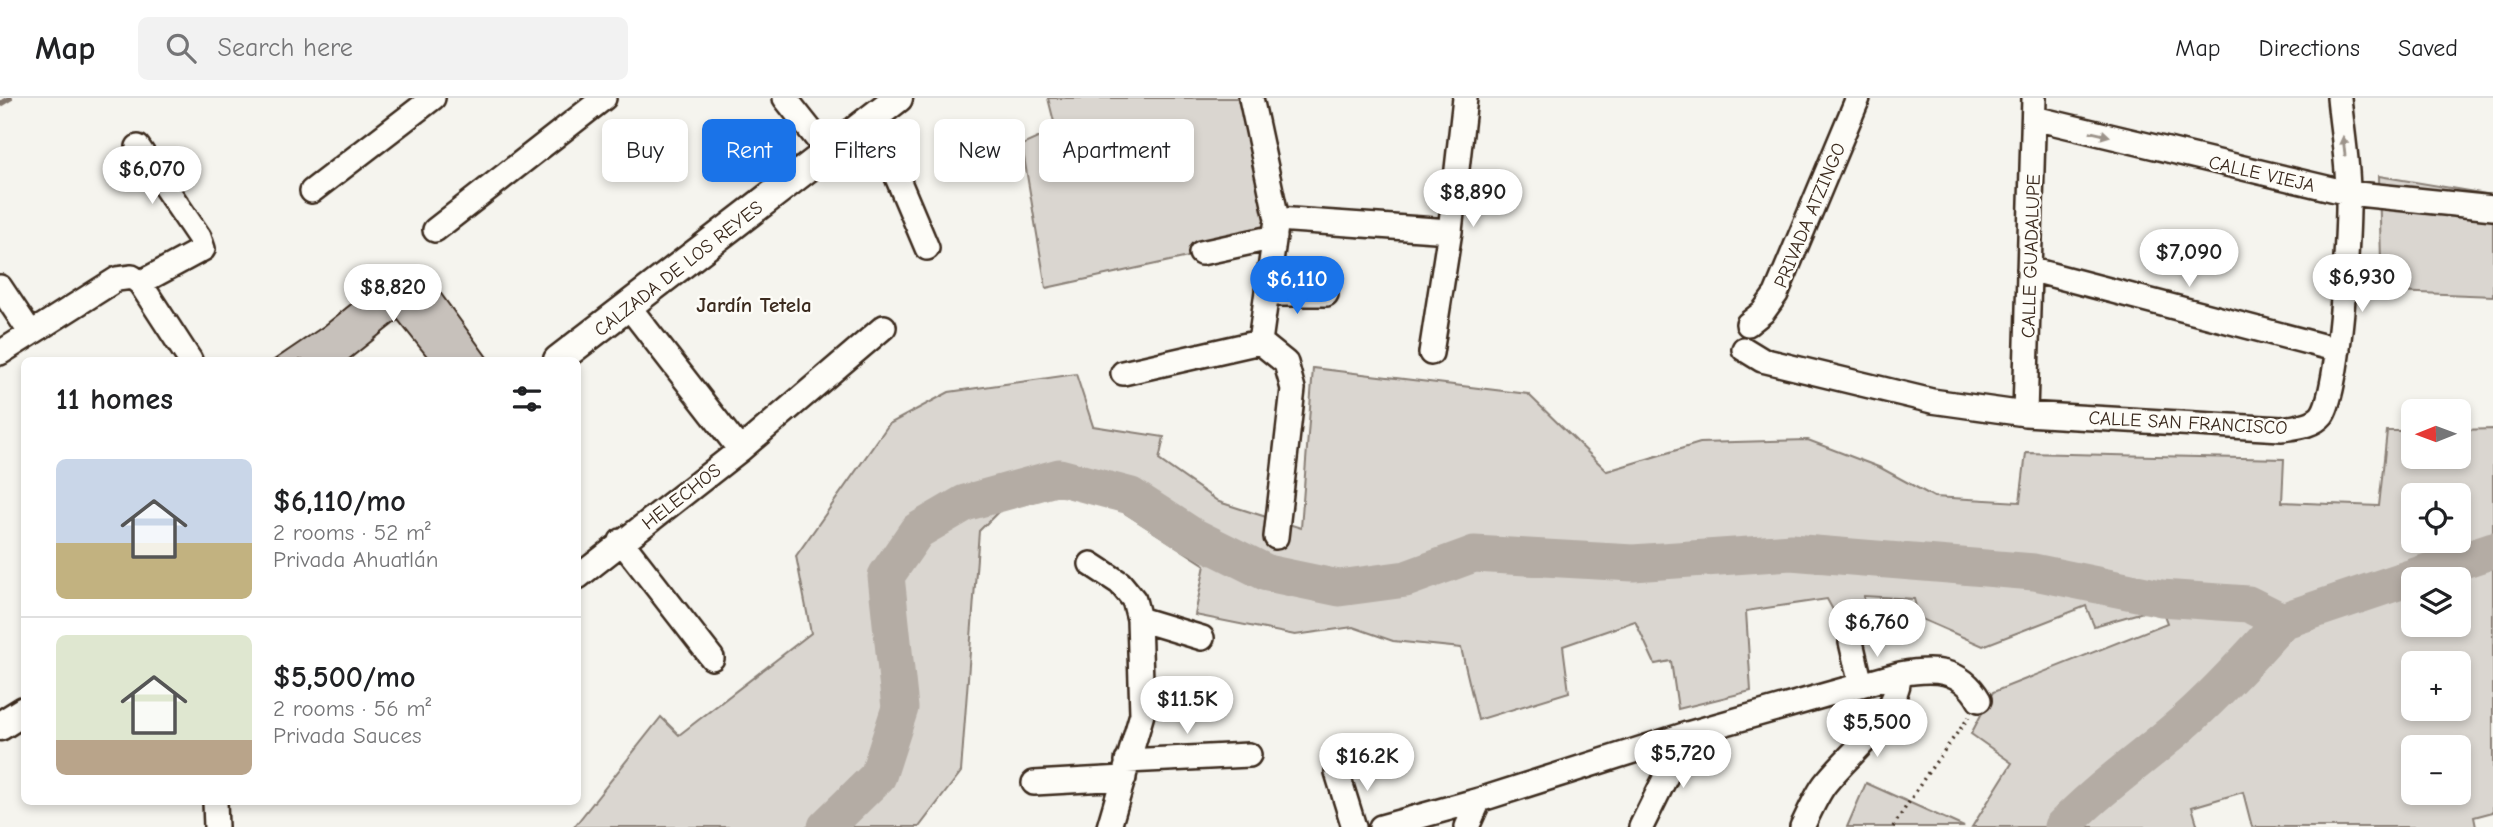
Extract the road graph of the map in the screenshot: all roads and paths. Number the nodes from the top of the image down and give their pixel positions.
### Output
1 (433, 98) edge
2 (604, 98) edge
3 (785, 98) edge
4 (898, 98) edge
5 (1251, 98) edge
6 (1465, 98) edge
7 (1858, 98) edge
8 (2339, 98) edge
9 (2034, 108) edge
10 (872, 118) joint
11 (810, 130) edge
12 (138, 147) dead end
13 (810, 164) edge
14 (312, 191) dead end
15 (2348, 193) junction
16 (2493, 208) edge
17 (1276, 228) junction
18 (435, 230) dead end
19 (1450, 231) junction
20 (927, 248) dead end
21 (1201, 253) dead end
22 (2029, 269) junction
23 (140, 283) junction
24 (0, 287) edge
25 (1268, 294) junction
26 (1326, 294) dead end
27 (629, 307) junction
28 (1748, 324) dead end
29 (884, 327) dead end
30 (30, 332) junction
31 (1261, 342) junction
32 (1744, 349) dead end
33 (2337, 351) junction
34 (0, 353) edge
35 (1431, 353) dead end
36 (188, 357) edge
37 (562, 357) edge
38 (1124, 373) dead end
39 (2025, 414) junction
40 (740, 450) junction
41 (1276, 537) dead end
42 (621, 541) junction
43 (1091, 564) dead end
44 (581, 574) edge
45 (1139, 619) junction
46 (1202, 638) dead end
47 (1851, 642) dead end
48 (712, 658) dead end
49 (1900, 674) junction
50 (1861, 685) junction
51 (1979, 700) joint
52 (21, 713) edge
53 (0, 726) edge
54 (1687, 734) junction
55 (1249, 755) dead end
56 (1126, 770) junction
57 (1338, 772) dead end
58 (1034, 783) dead end
59 (1479, 800) junction
60 (215, 805) edge
61 (216, 827) edge
62 (1109, 827) edge
63 (1354, 827) edge
64 (1381, 827) edge
65 (1466, 827) edge
66 (1641, 827) edge
67 (1802, 827) edge
68 (1893, 827) edge

1 - 14 street
2 - 18 street
3 - 11 street
4 - 10 street, CALZADA DE LOS REYES
5 - 17 street
6 - 19 street
7 - 28 street, PRIVADA ATZINGO
15 -> 8 street, CALLE SAN FRANCISCO
9 -> 15 street, CALLE VIEJA
9 - 22 street, CALLE GUADALUPE
10 - 20 street
12 - 23 street
13 - 27 street, CALZADA DE LOS REYES
15 - 16 street, CALLE VIEJA
15 - 33 street, CALLE SAN FRANCISCO
17 - 19 street
17 - 21 street
17 - 25 street
19 - 35 street
22 - 33 street
22 - 39 street, CALLE GUADALUPE
23 - 30 street
23 - 36 street
24 - 30 street
25 - 26 street
25 - 31 street
27 - 37 street, CALZADA DE LOS REYES
27 - 40 street
29 - 40 street, HELECHOS
30 - 34 street
31 - 38 street
31 - 41 street
32 - 39 street, CALLE SAN FRANCISCO
33 - 39 street, CALLE SAN FRANCISCO
40 - 42 street, HELECHOS
42 - 44 street, HELECHOS
42 - 48 street, HELECHOS
43 - 45 street
45 - 46 street
45 - 56 street
47 - 50 street
49 - 50 street
49 - 51 street
49 - 67 street
50 - 54 street
51 - 68 path
52 - 53 street
54 - 59 street
54 - 66 street
55 - 56 street
56 - 58 street
56 - 62 street
57 - 63 street
59 - 64 street
59 - 65 street
60 - 61 street

